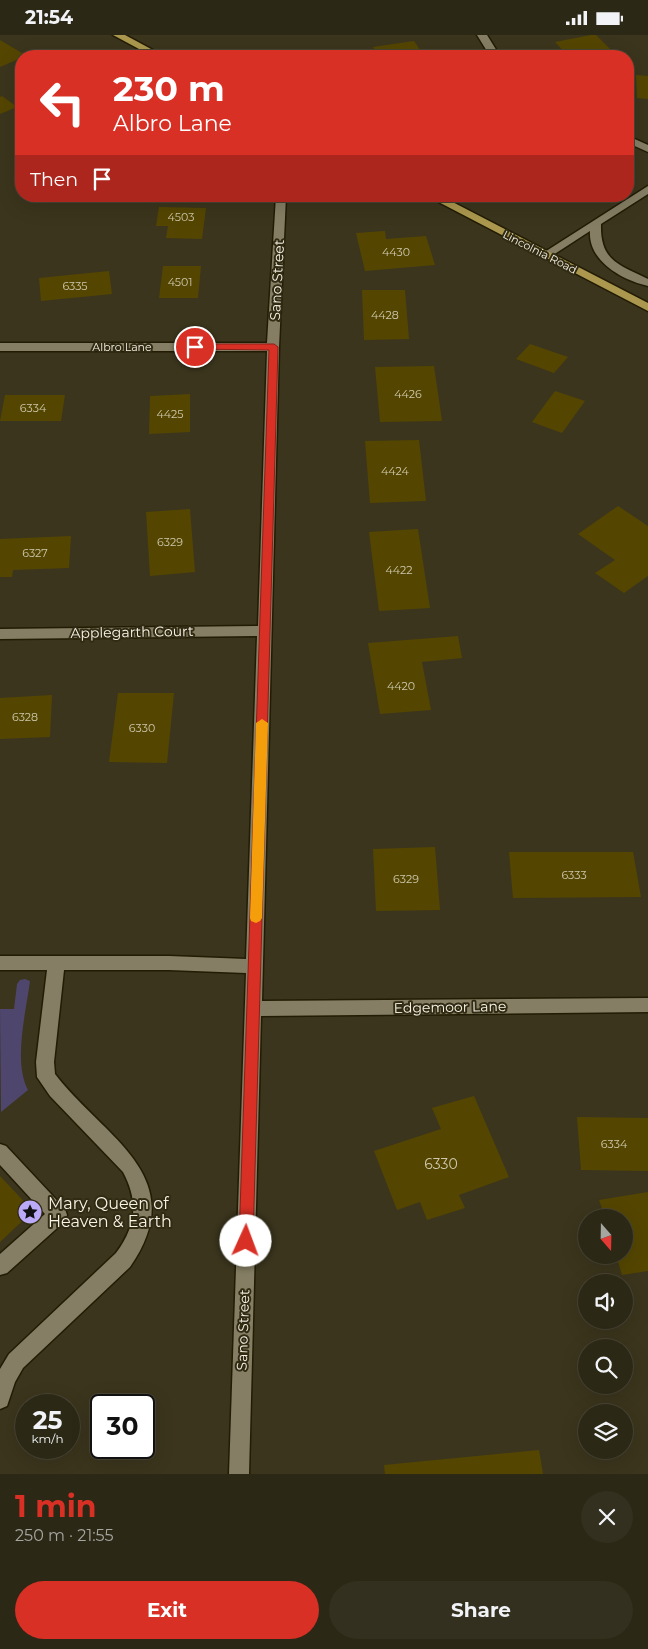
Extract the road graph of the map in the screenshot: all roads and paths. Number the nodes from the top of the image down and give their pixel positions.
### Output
1 (118, 35) edge
2 (482, 35) edge
3 (147, 50) edge
4 (491, 50) edge
5 (634, 142) edge
6 (648, 149) edge
7 (648, 189) edge
8 (634, 198) edge
9 (281, 202) edge
10 (444, 202) edge
11 (628, 202) edge
12 (596, 223) junction
13 (546, 255) junction
14 (648, 283) edge
15 (648, 308) edge
16 (0, 347) edge
17 (274, 347) junction
18 (265, 631) junction
19 (0, 634) edge
20 (0, 963) edge
21 (56, 963) junction
22 (254, 966) junction
23 (648, 1005) edge
24 (253, 1009) junction
25 (0, 1152) edge
26 (0, 1266) edge
27 (0, 1399) edge
28 (239, 1474) edge

1 - 3 main road
2 - 4 street
5 - 6 street
7 - 8 street
9 - 17 street, Sano Street
10 - 13 main road, Lincolnia Road
11 - 12 street
12 - 13 street
12 - 14 street
13 - 15 main road, Lincolnia Road
16 - 17 street, Albro Lane
17 - 18 street, Sano Street
18 - 19 street, Applegarth Court
18 - 22 street, Sano Street
20 - 21 street
21 - 22 street
21 - 27 street
22 - 24 street, Sano Street
23 - 24 street, Edgemoor Lane
24 - 28 street, Sano Street
25 - 26 street

